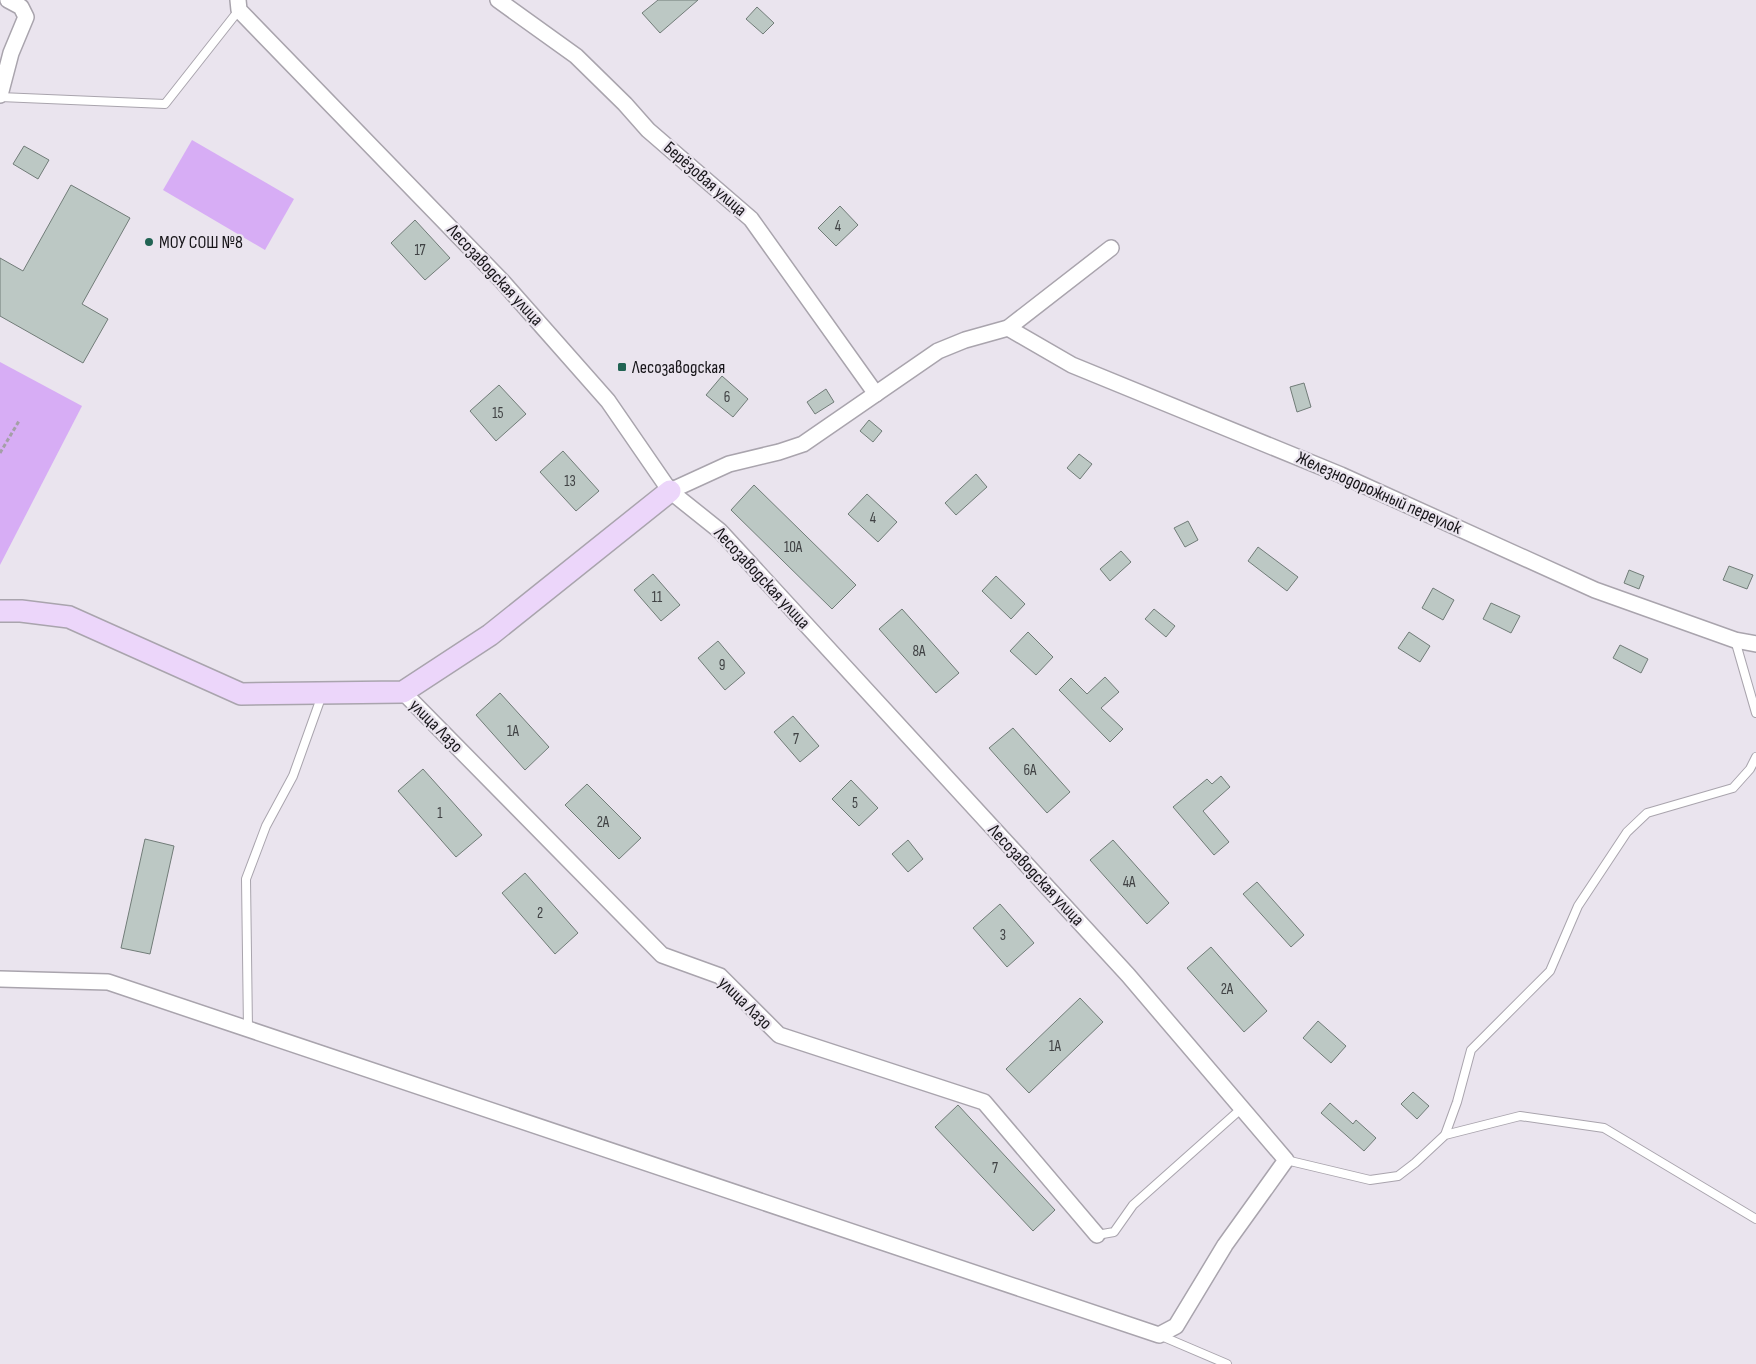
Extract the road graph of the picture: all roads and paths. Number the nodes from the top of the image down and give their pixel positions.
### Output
1 (8, 0) edge
2 (498, 0) edge
3 (238, 5) edge
4 (0, 96) edge
5 (1111, 248) dead end
6 (1008, 328) junction
7 (876, 394) junction
8 (19, 421) dead end
9 (0, 453) edge
10 (670, 491) junction
11 (0, 611) edge
12 (1735, 640) junction
13 (1756, 644) edge
14 (403, 692) junction
15 (322, 693) junction
16 (1756, 713) edge
17 (1756, 757) edge
18 (0, 979) edge
19 (248, 1029) junction
20 (1242, 1108) junction
21 (1445, 1135) junction
22 (1286, 1160) junction
23 (1756, 1219) edge
24 (1097, 1235) joint
25 (1159, 1335) junction
26 (1227, 1364) edge

1 - 4 street
2 - 7 street, Берёзовая улица
3 - 4 lane
3 - 10 street, Лесозаводская улица
5 - 6 street
6 - 7 street
6 - 12 street, Железнодорожный переулок
7 - 10 street
8 - 9 path
10 - 14 street
10 - 20 street, Лесозаводская улица
11 - 15 street
12 - 13 street, Железнодорожный переулок
12 - 16 lane
14 - 15 street
14 - 24 street, улица Лазо
15 - 19 lane
17 - 21 lane
18 - 19 street
19 - 25 street
20 - 22 street, Лесозаводская улица
20 - 24 lane
21 - 22 lane
21 - 23 lane
22 - 25 street
25 - 26 lane

